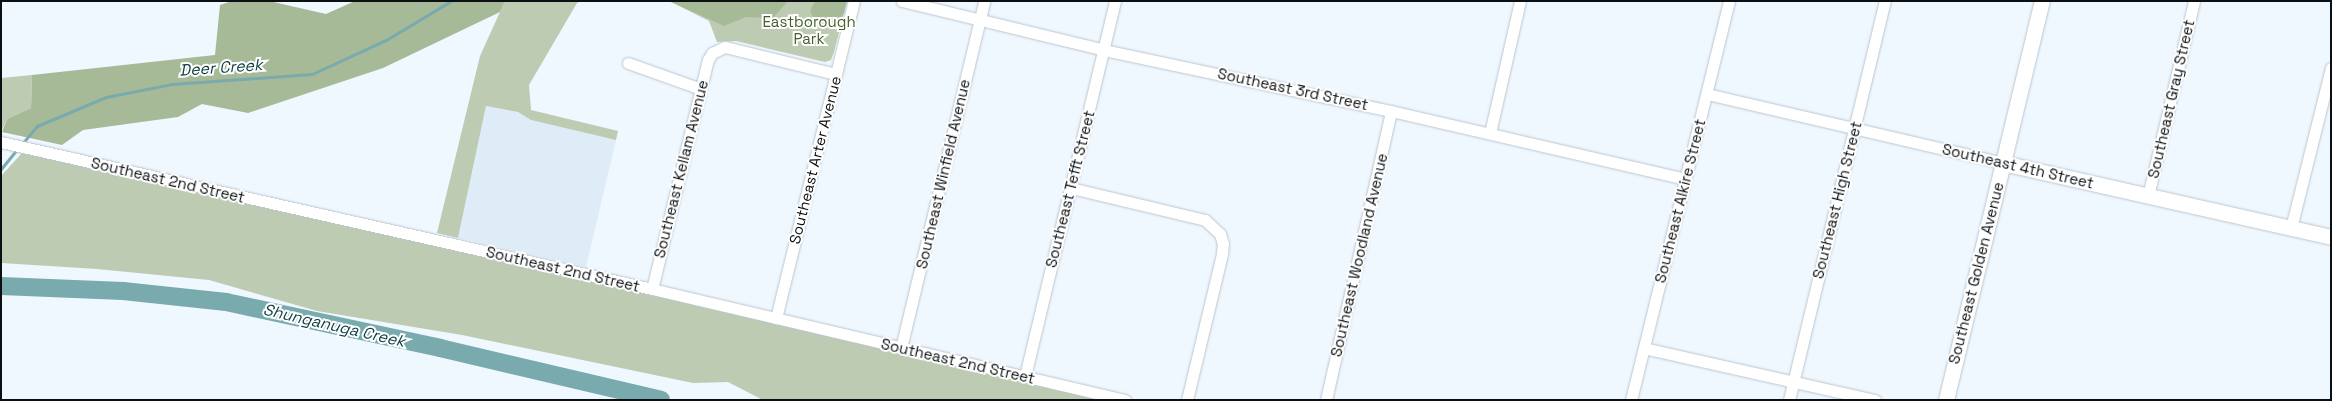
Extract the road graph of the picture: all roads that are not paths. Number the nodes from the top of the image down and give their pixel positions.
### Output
1 (854, 1) edge
2 (902, 1) edge
3 (984, 1) edge
4 (1115, 1) edge
5 (1520, 1) edge
6 (1728, 1) edge
7 (1886, 1) edge
8 (2042, 1) edge
9 (2194, 1) edge
10 (980, 20) junction
11 (1104, 50) junction
12 (628, 63) dead end
13 (2331, 68) edge
14 (836, 74) junction
15 (701, 89) junction
16 (1707, 94) junction
17 (1391, 111) junction
18 (1854, 129) junction
19 (1490, 134) junction
20 (1, 142) edge
21 (2003, 163) junction
22 (1685, 180) junction
23 (1071, 188) junction
24 (2148, 196) junction
25 (2291, 228) junction
26 (2331, 237) edge
27 (652, 289) junction
28 (776, 318) junction
29 (901, 348) junction
30 (1644, 348) junction
31 (1025, 376) junction
32 (1793, 381) junction
33 (1125, 400) edge
34 (1187, 400) edge
35 (1326, 400) edge
36 (1631, 400) edge
37 (1789, 400) edge
38 (1875, 400) edge
39 (1946, 400) edge

1 - 14 street, Southeast Arter Avenue
2 - 10 street, Southeast 3rd Street
3 - 10 street, Southeast Winfield Avenue
4 - 11 street, Southeast Tefft Street
5 - 19 street
6 - 16 street, Southeast Alkire Street
7 - 18 street, Southeast High Street
8 - 21 street, Southeast Golden Avenue
9 - 24 street, Southeast Gray Street
10 - 11 street, Southeast 3rd Street
10 - 29 street, Southeast Winfield Avenue
11 - 17 street, Southeast 3rd Street
11 - 23 street, Southeast Tefft Street
12 - 15 street
13 - 25 street
14 - 15 street, Southeast Kellam Avenue
14 - 28 street, Southeast Arter Avenue
15 - 27 street, Southeast Kellam Avenue
16 - 18 street, Southeast 4th Street
16 - 22 street, Southeast Alkire Street
17 - 19 street, Southeast 3rd Street
17 - 35 street, Southeast Woodland Avenue
18 - 21 street, Southeast 4th Street
18 - 32 street, Southeast High Street
19 - 22 street, Southeast 3rd Street
20 - 27 street, Southeast 2nd Street
21 - 24 street, Southeast 4th Street
21 - 39 street, Southeast Golden Avenue
22 - 30 street, Southeast Alkire Street
23 - 31 street, Southeast Tefft Street
23 - 34 street
24 - 25 street, Southeast 4th Street
25 - 26 street, Southeast 4th Street
27 - 28 street, Southeast 2nd Street
28 - 29 street, Southeast 2nd Street
29 - 31 street, Southeast 2nd Street
30 - 32 street
30 - 36 street, Southeast Alkire Street
31 - 33 street, Southeast 2nd Street
32 - 37 street, Southeast High Street
32 - 38 street

